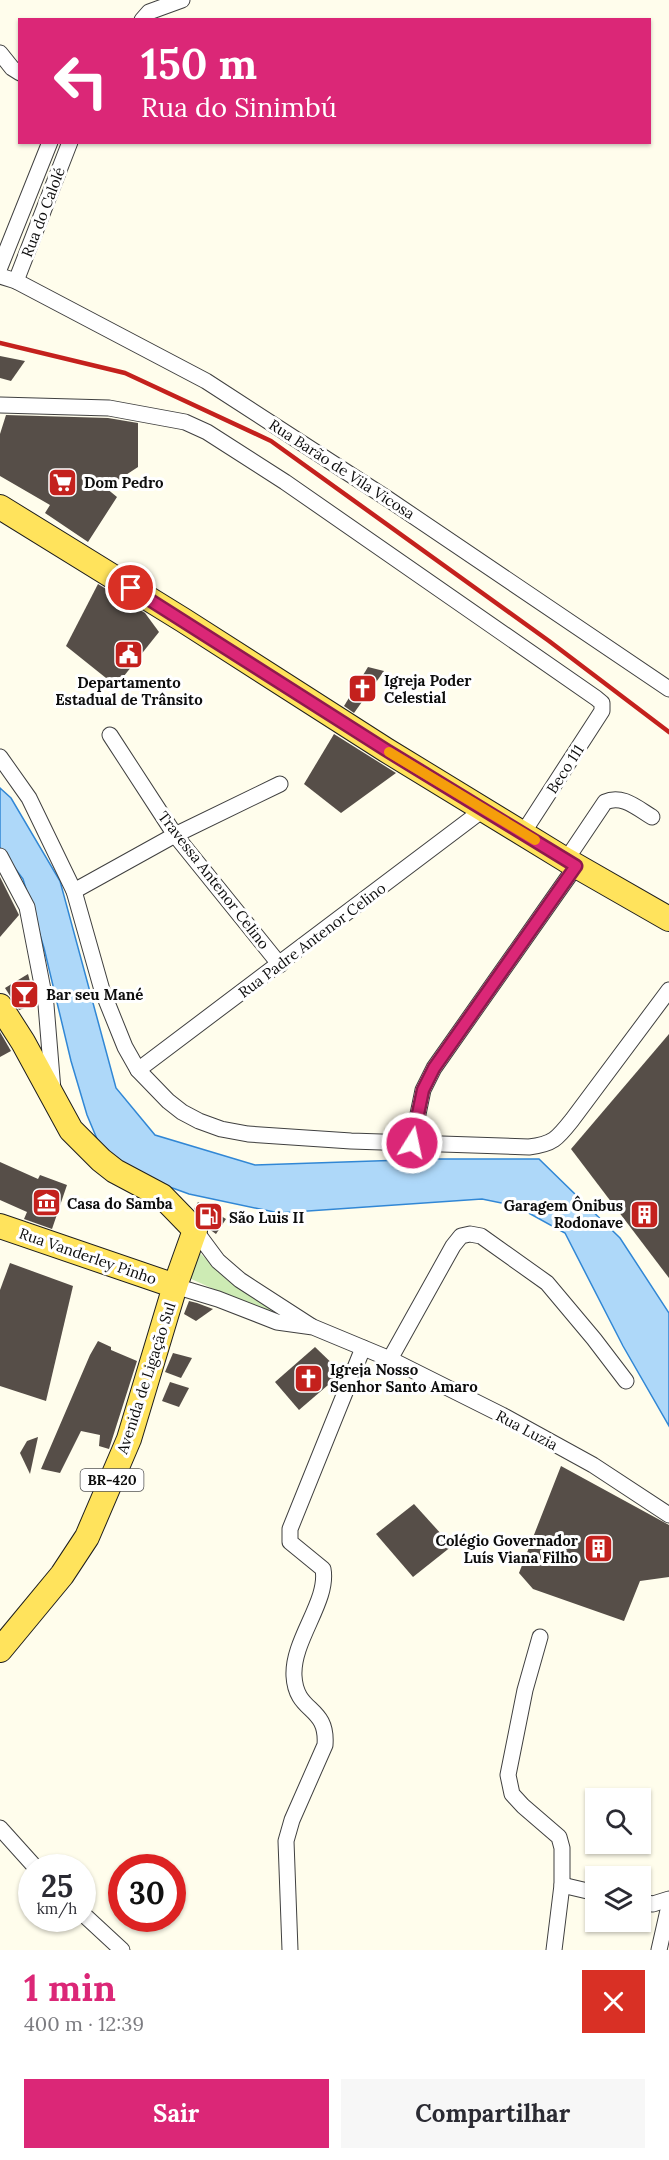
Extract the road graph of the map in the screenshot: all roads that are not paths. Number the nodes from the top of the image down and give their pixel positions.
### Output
1 (182, 0) edge
2 (147, 10) edge
3 (0, 53) edge
4 (18, 72) edge
5 (49, 144) edge
6 (69, 144) edge
7 (0, 267) edge
8 (0, 276) edge
9 (16, 281) junction
10 (0, 405) edge
11 (0, 507) edge
12 (669, 689) edge
13 (110, 735) dead end
14 (0, 757) edge
15 (280, 784) dead end
16 (484, 809) junction
17 (652, 817) dead end
18 (523, 833) junction
19 (176, 835) junction
20 (0, 856) edge
21 (571, 863) junction
22 (74, 891) junction
23 (669, 919) edge
24 (280, 965) junction
25 (669, 990) edge
26 (0, 1006) edge
27 (138, 1070) junction
28 (54, 1099) junction
29 (412, 1143) junction
30 (0, 1226) edge
31 (195, 1230) junction
32 (175, 1286) junction
33 (313, 1328) junction
34 (363, 1348) junction
35 (390, 1359) junction
36 (626, 1381) dead end
37 (669, 1515) edge
38 (540, 1637) dead end
39 (0, 1650) edge
40 (0, 1828) edge
41 (23, 1854) edge
42 (562, 1885) junction
43 (585, 1890) edge
44 (669, 1899) edge
45 (651, 1903) edge
46 (669, 1906) edge
47 (96, 1926) edge
48 (122, 1950) edge
49 (291, 1950) edge
50 (554, 1950) edge
51 (659, 1950) edge

1 - 2 street
3 - 4 street
5 - 7 street, Rua do Calolé
6 - 9 street, Rua do Calolé
8 - 9 street, Rua Barão de Vila Vicosa
9 - 12 street, Rua Barão de Vila Vicosa
10 - 18 street, Beco 111
11 - 16 main road
13 - 19 street, Travessa Antenor Celino
14 - 22 street
15 - 19 street
16 - 18 main road
16 - 24 street, Rua Padre Antenor Celino
17 - 21 street
18 - 21 main road
19 - 22 street
19 - 24 street, Travessa Antenor Celino
20 - 28 street
21 - 23 main road
21 - 29 street
22 - 27 street
24 - 27 street, Rua Padre Antenor Celino
25 - 29 street
26 - 28 main road
27 - 29 street
28 - 31 main road
30 - 32 main road, Rua Vanderley Pinho
31 - 32 main road, BR-420
31 - 33 street, Rua Luzia
32 - 33 street, Rua Luzia
32 - 39 main road, Avenida de Ligação Sul / BR-420
33 - 34 street, Rua Luzia
34 - 35 street, Rua Luzia
34 - 49 street
35 - 36 street
35 - 37 street, Rua Luzia
38 - 42 street
40 - 41 street
42 - 43 street
42 - 50 street
44 - 45 street
46 - 51 street
47 - 48 street

